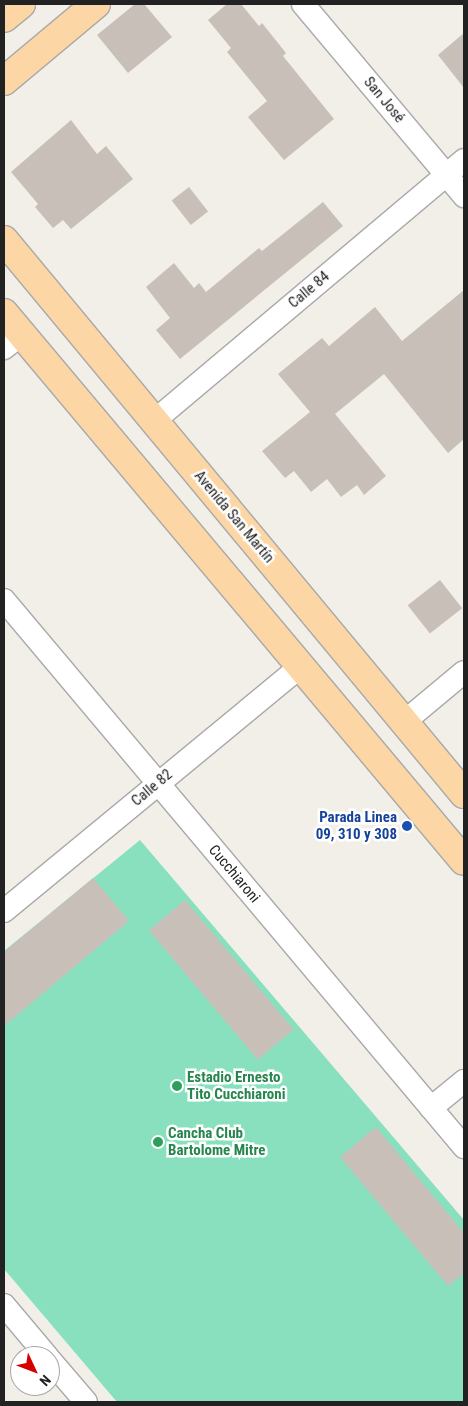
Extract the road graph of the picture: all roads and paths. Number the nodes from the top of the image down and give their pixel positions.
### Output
1 (20, 4) edge
2 (96, 4) edge
3 (304, 4) edge
4 (4, 18) edge
5 (4, 81) edge
6 (464, 160) edge
7 (447, 175) junction
8 (464, 196) edge
9 (4, 240) edge
10 (4, 312) edge
11 (13, 341) edge
12 (154, 420) junction
13 (4, 600) edge
14 (301, 666) junction
15 (464, 672) edge
16 (404, 722) junction
17 (157, 783) junction
18 (464, 794) edge
19 (464, 861) edge
20 (4, 911) edge
21 (464, 1081) edge
22 (431, 1108) junction
23 (464, 1147) edge
24 (4, 1304) edge
25 (39, 1346) edge
26 (60, 1374) edge
27 (79, 1400) edge

1 - 4 main road
2 - 5 main road
3 - 7 street, San José
6 - 7 street, Calle 84
7 - 8 street, San José
7 - 12 street, Calle 84
9 - 12 main road, Avenida San Martín
10 - 11 main road
11 - 14 main road
12 - 16 main road, Avenida San Martín
13 - 17 street, Cucchiaroni
14 - 17 street, Calle 82
14 - 19 main road
15 - 16 street
16 - 18 main road, Avenida San Martín
17 - 20 street, Calle 82
17 - 22 street, Cucchiaroni
21 - 22 street
22 - 23 street, Cucchiaroni
24 - 25 street
26 - 27 street

